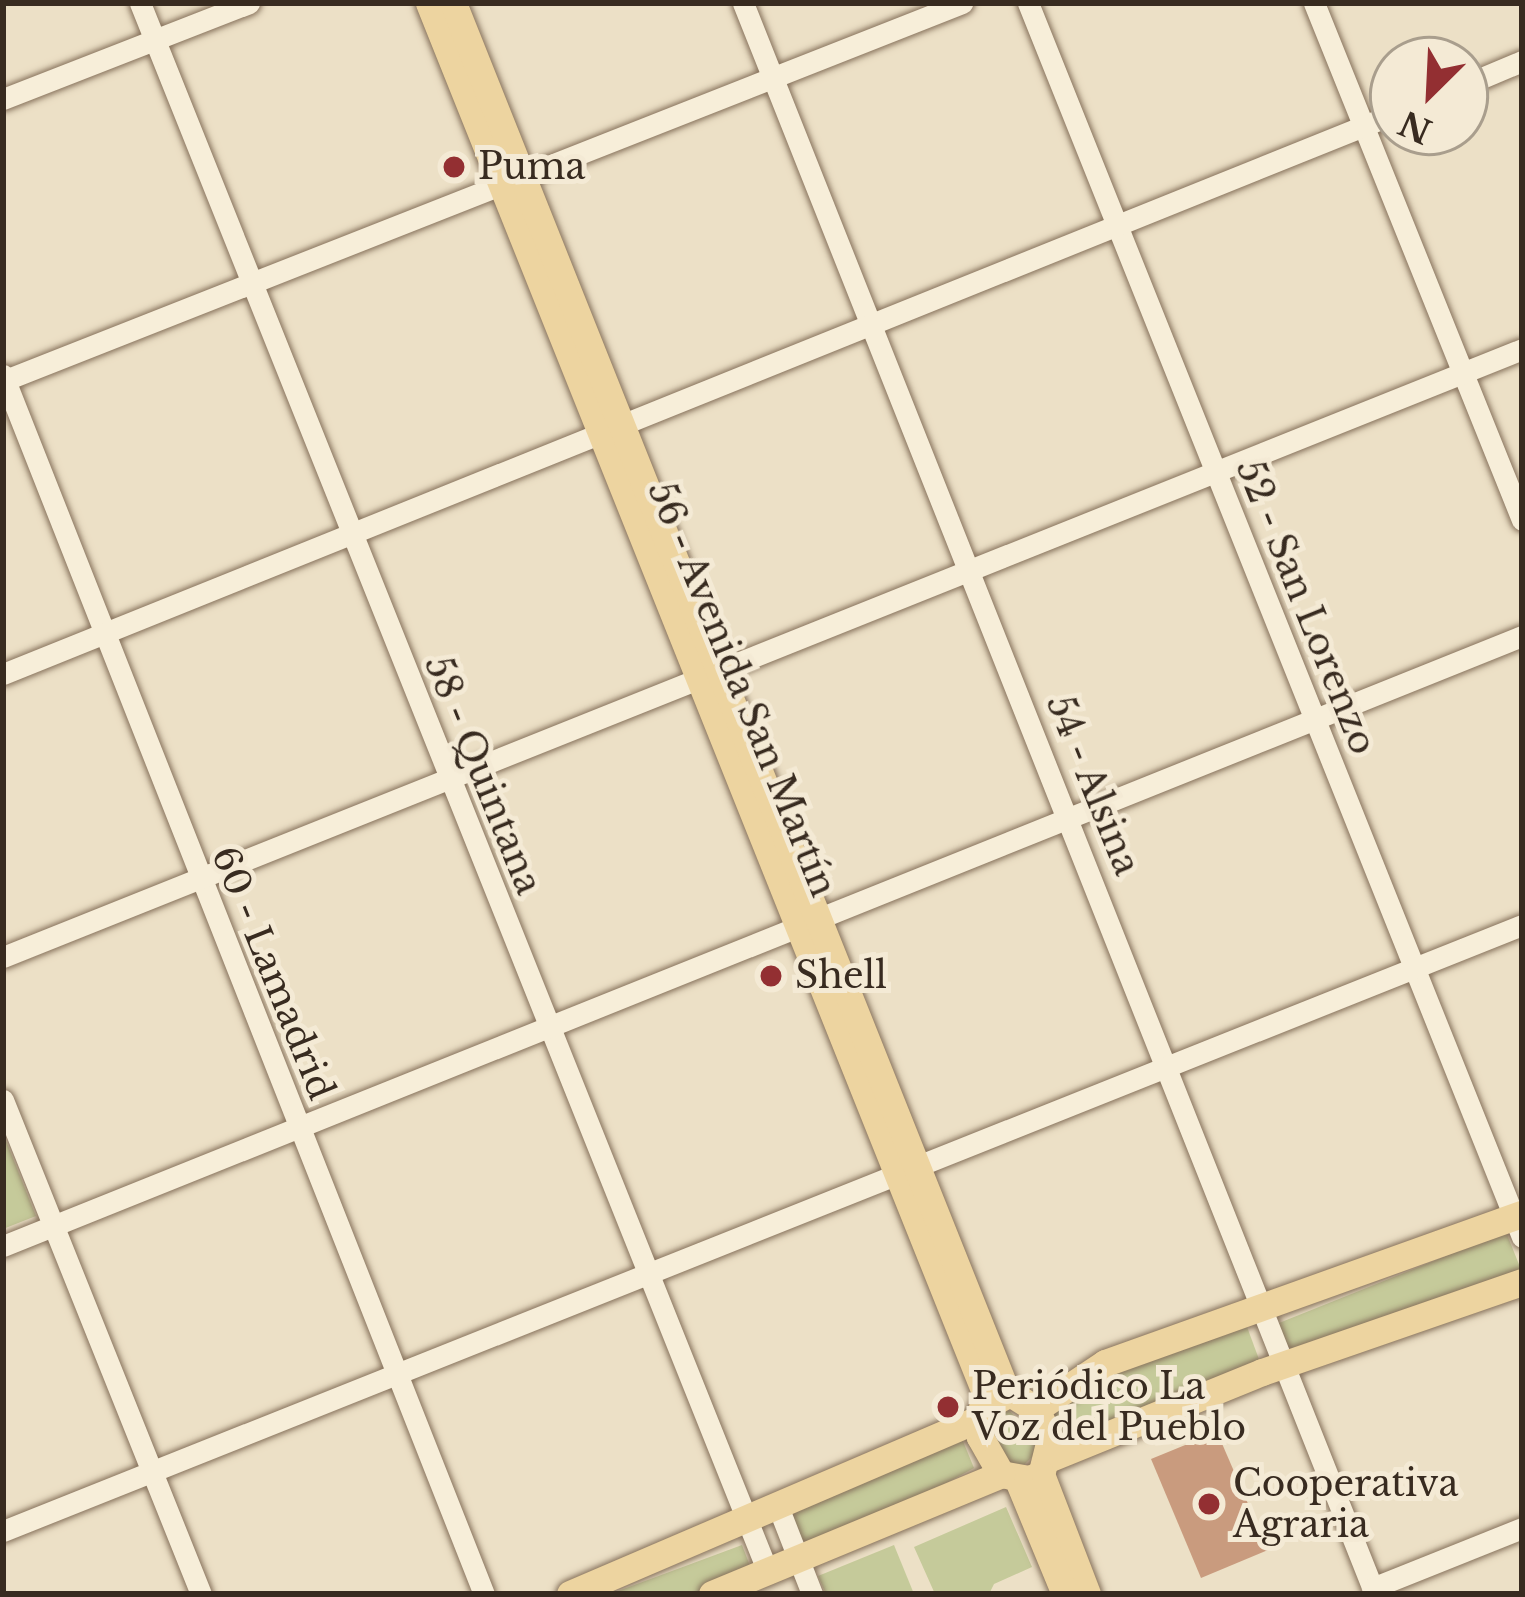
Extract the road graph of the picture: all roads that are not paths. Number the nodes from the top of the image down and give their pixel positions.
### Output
1 (140, 3) edge
2 (248, 3) edge
3 (428, 3) edge
4 (453, 3) edge
5 (743, 3) edge
6 (962, 3) edge
7 (1028, 3) edge
8 (1314, 3) edge
9 (155, 40) junction
10 (1522, 61) edge
11 (1489, 75) edge
12 (772, 78) junction
13 (3, 99) edge
14 (1369, 124) edge
15 (1363, 126) junction
16 (512, 183) junction
17 (1117, 228) junction
18 (254, 284) junction
19 (871, 325) junction
20 (1522, 349) edge
21 (1462, 374) junction
22 (4, 379) edge
23 (613, 430) junction
24 (1216, 476) junction
25 (1522, 520) edge
26 (352, 534) junction
27 (970, 570) junction
28 (100, 634) junction
29 (1522, 636) edge
30 (3, 674) edge
31 (710, 676) junction
32 (1316, 720) junction
33 (449, 778) junction
34 (1070, 818) junction
35 (201, 882) junction
36 (807, 922) junction
37 (1522, 925) edge
38 (3, 958) edge
39 (1418, 966) junction
40 (547, 1028) junction
41 (1169, 1064) junction
42 (3, 1100) edge
43 (301, 1128) junction
44 (908, 1173) junction
45 (1519, 1222) edge
46 (54, 1226) junction
47 (3, 1246) edge
48 (647, 1275) junction
49 (1522, 1282) edge
50 (1261, 1303) junction
51 (1284, 1367) junction
52 (401, 1376) junction
53 (991, 1404) junction
54 (1036, 1409) junction
55 (151, 1470) junction
56 (1027, 1472) junction
57 (777, 1504) junction
58 (743, 1519) junction
59 (1522, 1528) edge
60 (3, 1531) edge
61 (796, 1557) junction
62 (767, 1570) junction
63 (1373, 1591) edge
64 (200, 1594) edge
65 (484, 1594) edge
66 (570, 1594) edge
67 (712, 1594) edge
68 (812, 1594) edge
69 (1065, 1594) edge
70 (1087, 1594) edge

1 - 9 street, 58 - Quintana
2 - 9 street
3 - 16 main road, 56 - Avenida San Martín
4 - 16 main road, 56 - Avenida San Martín
5 - 12 street, 54 - Alsina
6 - 12 street
7 - 17 street, 52 - San Lorenzo
8 - 15 street
9 - 13 street
9 - 18 street, 58 - Quintana
10 - 11 street
12 - 16 street
12 - 19 street, 54 - Alsina
14 - 15 street
15 - 17 street
15 - 21 street
16 - 18 street
16 - 23 main road, 56 - Avenida San Martín
17 - 19 street
17 - 24 street, 52 - San Lorenzo
18 - 22 street
18 - 26 street, 58 - Quintana
19 - 23 street
19 - 27 street, 54 - Alsina
20 - 21 street
21 - 24 street
21 - 25 street
22 - 28 street, 60 - Lamadrid
23 - 26 street
23 - 31 main road, 56 - Avenida San Martín
24 - 27 street
24 - 32 street, 52 - San Lorenzo
26 - 28 street
26 - 33 street, 58 - Quintana
27 - 31 street
27 - 34 street, 54 - Alsina
28 - 30 street
28 - 35 street, 60 - Lamadrid
29 - 32 street
31 - 33 street
31 - 36 main road, 56 - Avenida San Martín
32 - 34 street
32 - 39 street, 52 - San Lorenzo
33 - 35 street
33 - 40 street, 58 - Quintana
34 - 36 street
34 - 41 street, 54 - Alsina
35 - 38 street
35 - 43 street, 60 - Lamadrid
36 - 40 street
36 - 44 main road, 56 - Avenida San Martín
37 - 39 street
39 - 41 street
39 - 45 street, 52 - San Lorenzo
40 - 43 street
40 - 48 street, 58 - Quintana
41 - 44 street
41 - 50 street, 54 - Alsina
42 - 46 street
43 - 46 street
43 - 52 street, 60 - Lamadrid
44 - 48 street
44 - 53 main road, 56 - Avenida San Martín
45 - 50 main road
46 - 47 street
46 - 55 street
48 - 52 street
48 - 58 street, 58 - Quintana
49 - 51 main road
50 - 51 street, 54 - Alsina
50 - 54 main road
51 - 56 main road
51 - 63 street, 54 - Alsina
52 - 55 street
52 - 65 street, 60 - Lamadrid
53 - 54 main road
53 - 56 main road, 56 - Avenida San Martín
53 - 57 main road
54 - 56 main road
55 - 60 street
55 - 64 street
56 - 61 main road
56 - 69 main road
56 - 70 main road
57 - 58 main road
57 - 61 street
58 - 62 street, 58 - Quintana
58 - 66 main road
59 - 63 street
61 - 62 main road
61 - 68 street
62 - 67 main road

